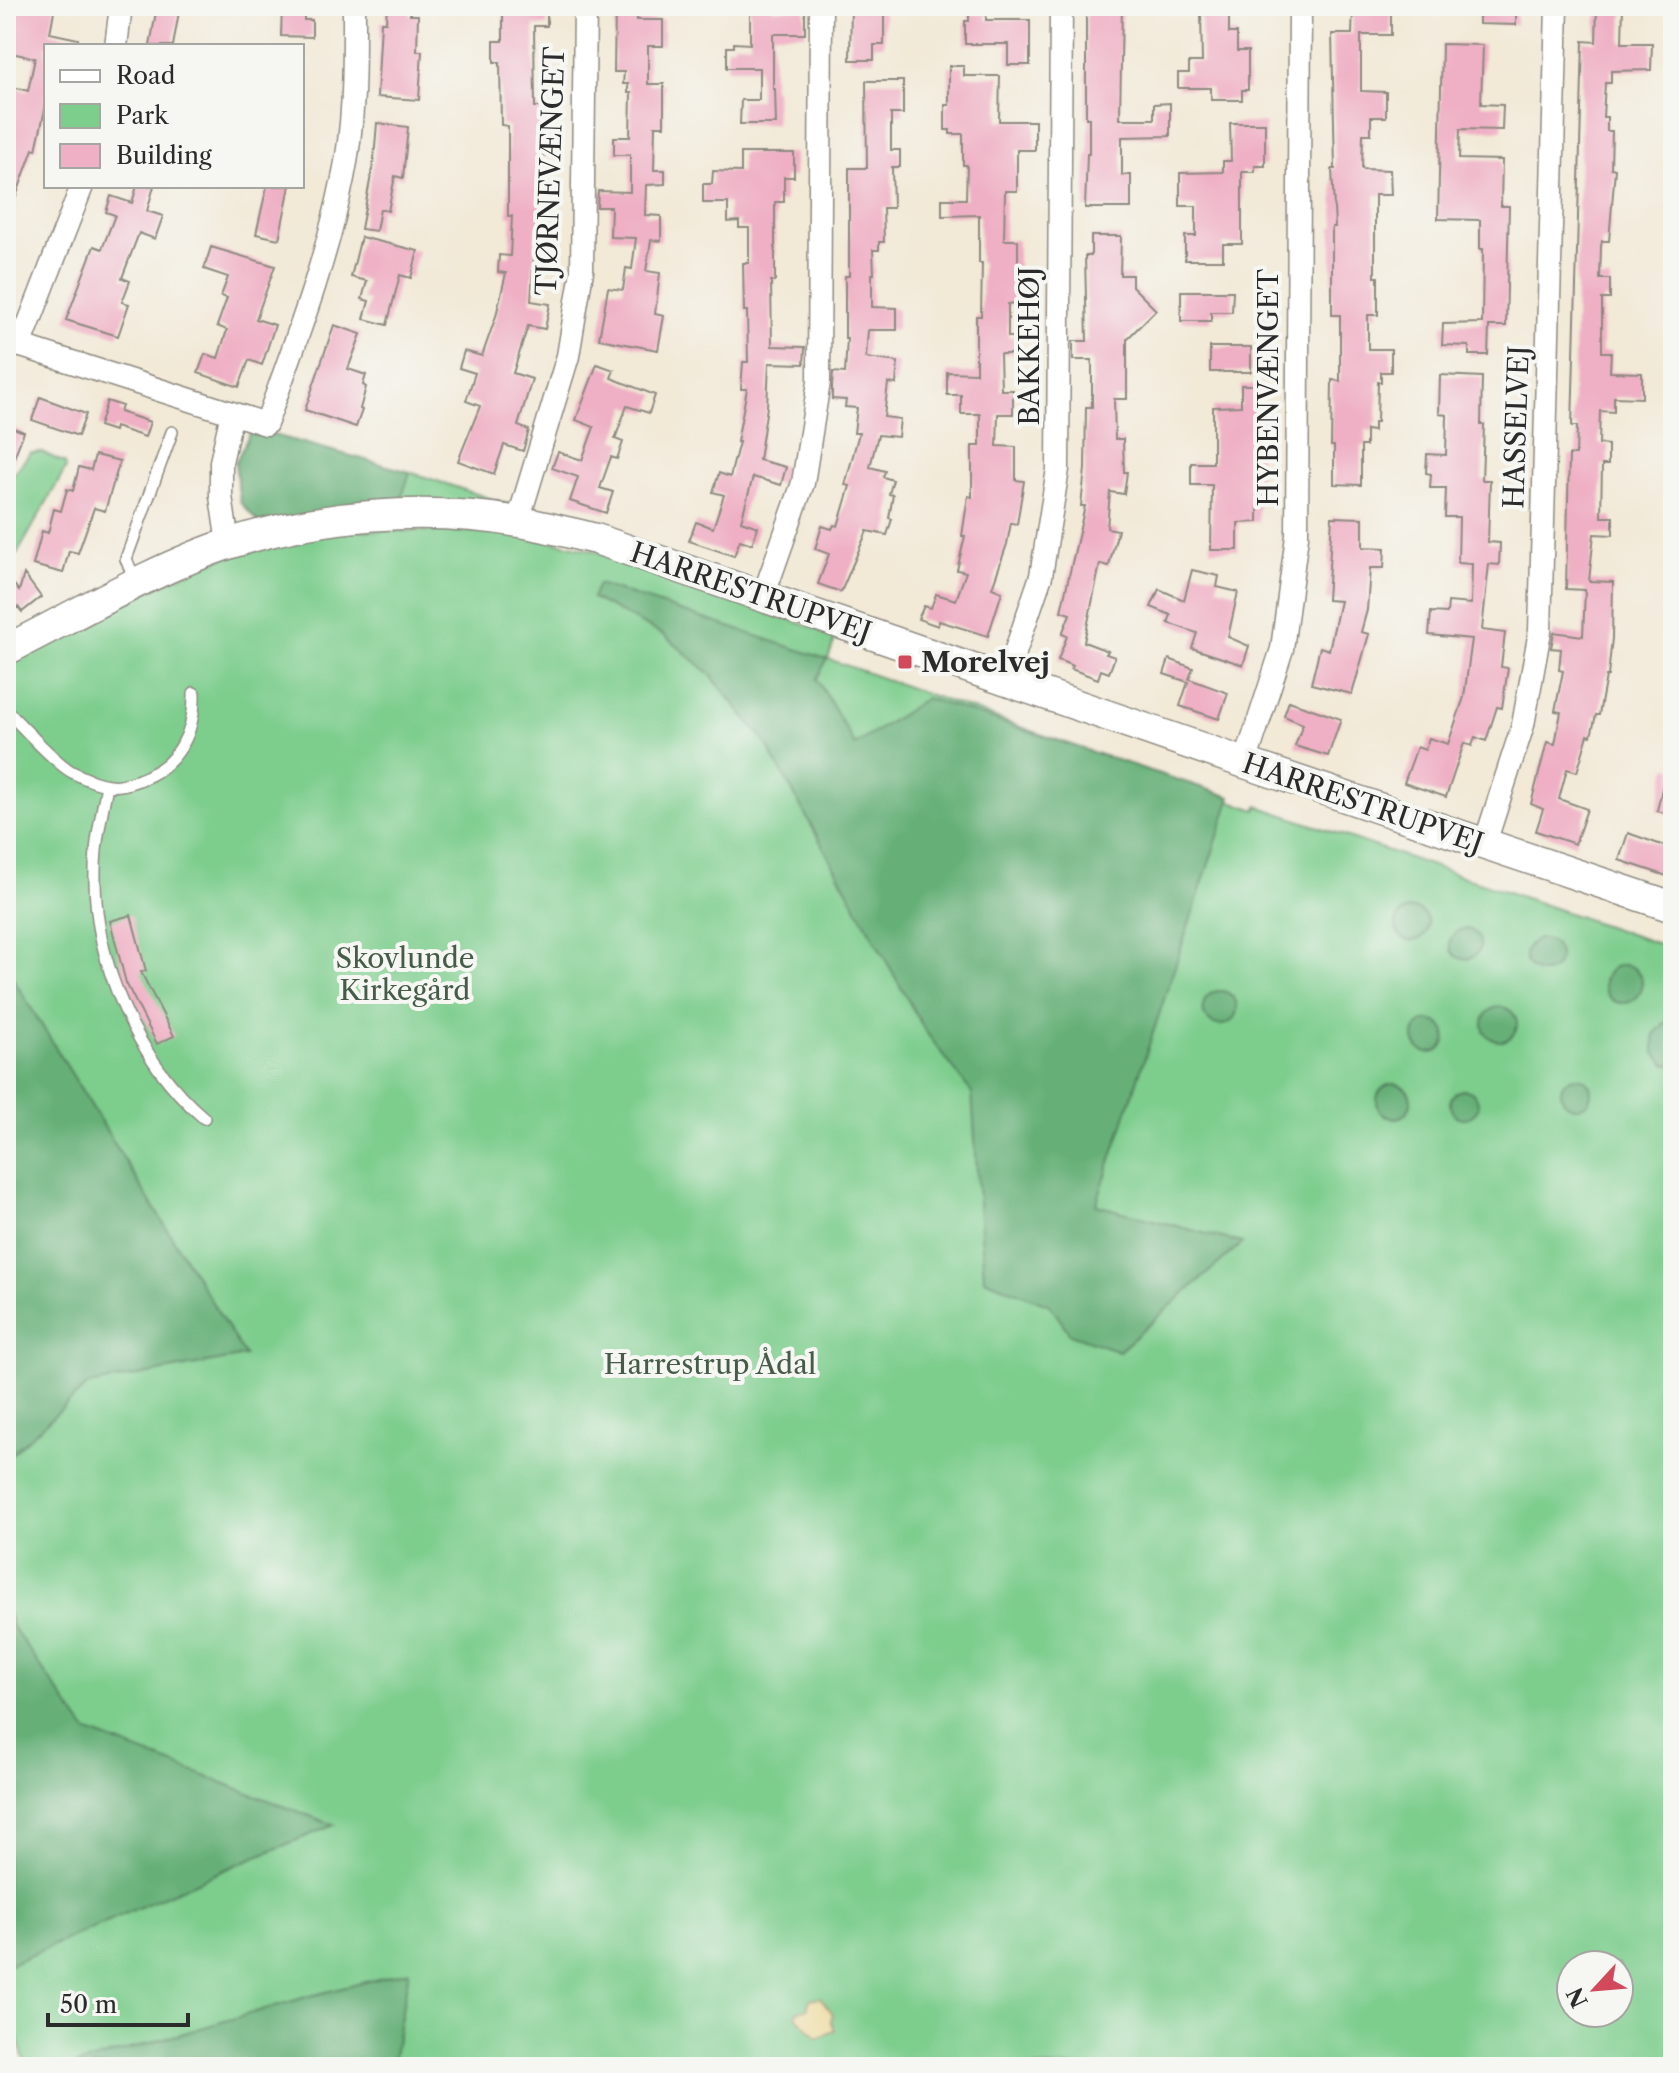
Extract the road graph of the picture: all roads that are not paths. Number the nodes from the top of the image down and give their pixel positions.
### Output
1 (121, 6) edge
2 (354, 6) edge
3 (585, 6) edge
4 (821, 6) edge
5 (1061, 6) edge
6 (1300, 6) edge
7 (1557, 6) edge
8 (116, 44) edge
9 (81, 188) edge
10 (13, 344) edge
11 (232, 413) junction
12 (172, 432) dead end
13 (518, 521) junction
14 (228, 544) junction
15 (137, 585) junction
16 (763, 597) junction
17 (6, 650) edge
18 (1006, 679) junction
19 (194, 693) dead end
20 (6, 710) edge
21 (1245, 763) junction
22 (107, 785) junction
23 (1485, 843) junction
24 (1673, 907) edge
25 (204, 1118) dead end

1 - 8 street
2 - 11 street
3 - 13 street, TJØRNEVÆNGET
4 - 16 street
5 - 18 street, BAKKEHØJ
6 - 21 street, HYBENVÆNGET
7 - 23 street, HASSELVEJ
9 - 10 street
10 - 11 street
11 - 14 street
12 - 15 lane
13 - 14 street, HARRESTRUPVEJ
13 - 16 street, HARRESTRUPVEJ
14 - 15 street, HARRESTRUPVEJ
15 - 17 street, HARRESTRUPVEJ
16 - 18 street, HARRESTRUPVEJ
18 - 21 street, HARRESTRUPVEJ
19 - 22 lane
20 - 22 lane
21 - 23 street, HARRESTRUPVEJ
22 - 25 lane
23 - 24 street, HARRESTRUPVEJ

